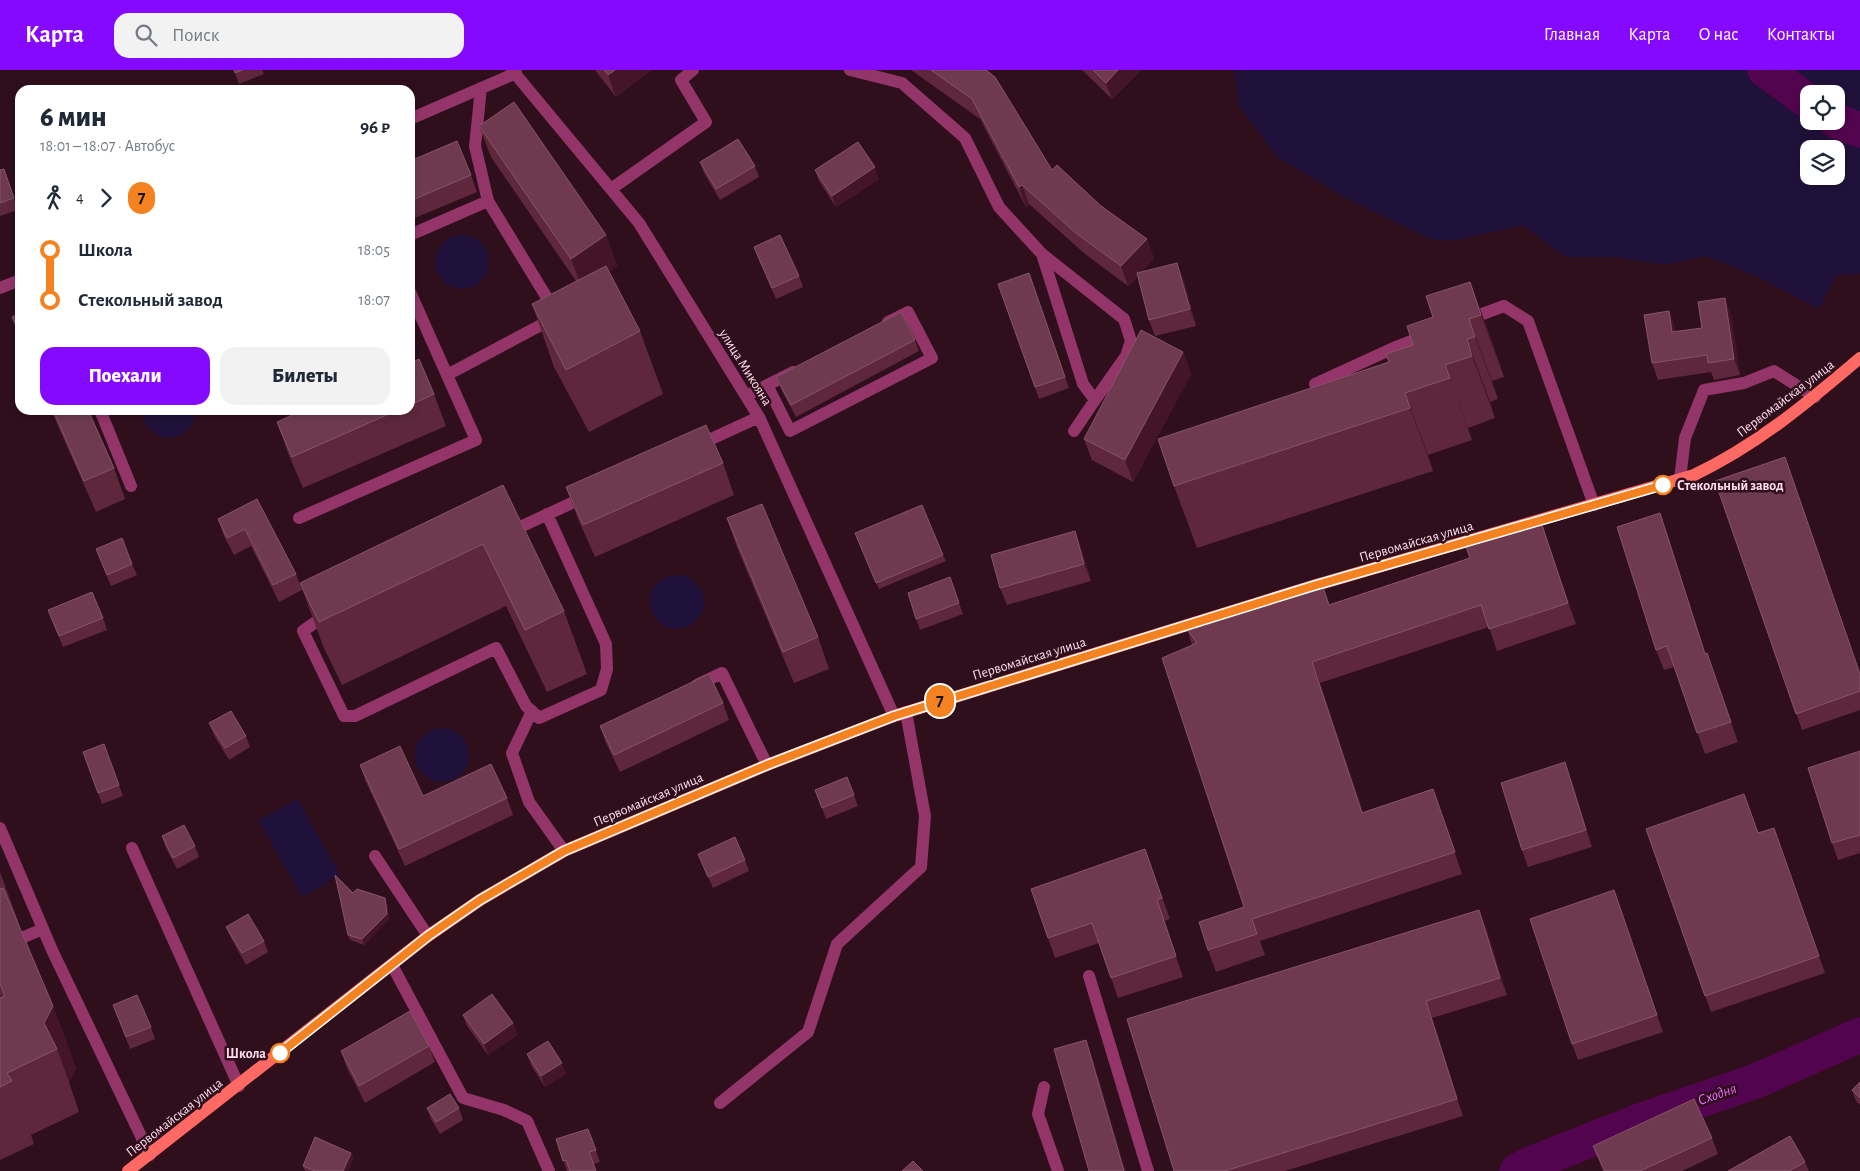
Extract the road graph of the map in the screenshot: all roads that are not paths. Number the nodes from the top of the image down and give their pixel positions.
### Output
1 (693, 70) edge
2 (850, 70) edge
3 (514, 71) edge
4 (481, 88) junction
5 (415, 117) edge
6 (611, 190) junction
7 (488, 201) junction
8 (415, 233) edge
9 (1042, 254) junction
10 (15, 282) edge
11 (0, 288) edge
12 (415, 303) edge
13 (873, 330) edge
14 (1860, 358) edge
15 (802, 367) edge
16 (447, 375) junction
17 (1314, 384) dead end
18 (767, 386) junction
19 (746, 396) junction
20 (1815, 397) junction
21 (1095, 400) junction
22 (102, 415) edge
23 (759, 417) junction
24 (1074, 431) dead end
25 (689, 450) edge
26 (1680, 479) junction
27 (130, 486) dead end
28 (600, 490) edge
29 (1594, 505) junction
30 (547, 514) junction
31 (300, 518) dead end
32 (493, 539) edge
33 (339, 609) edge
34 (687, 690) edge
35 (532, 711) junction
36 (900, 714) junction
37 (767, 765) junction
38 (0, 828) edge
39 (132, 848) dead end
40 (564, 851) junction
41 (375, 856) dead end
42 (43, 929) junction
43 (428, 936) junction
44 (0, 947) edge
45 (392, 965) junction
46 (1089, 976) dead end
47 (239, 1086) junction
48 (1044, 1087) dead end
49 (720, 1103) dead end
50 (150, 1156) junction
51 (128, 1171) edge
52 (549, 1171) edge
53 (1058, 1171) edge
54 (1148, 1171) edge

1 - 6 street
2 - 9 street
3 - 4 street
3 - 6 street, улица Микояна
4 - 5 street
4 - 7 street
6 - 19 street, улица Микояна
7 - 8 street
7 - 16 street
9 - 21 street
9 - 21 street
10 - 11 street
12 - 16 street
13 - 18 street
14 - 20 main road, Первомайская улица
15 - 18 street
16 - 31 street
17 - 29 street
18 - 19 street
19 - 23 street, улица Микояна
20 - 26 main road, Первомайская улица
20 - 26 street
21 - 24 street
22 - 27 street
23 - 25 street
23 - 36 street, улица Микояна
26 - 29 main road, Первомайская улица
28 - 30 street
29 - 36 main road, Первомайская улица
30 - 32 street
30 - 35 street
33 - 35 street
34 - 37 street
35 - 40 street
36 - 37 main road, Первомайская улица
36 - 49 street, улица Микояна
37 - 40 main road, Первомайская улица
38 - 42 street
39 - 47 street
40 - 43 main road, Первомайская улица
41 - 43 street
42 - 44 street
42 - 50 street
43 - 45 main road, Первомайская улица
45 - 47 main road, Первомайская улица
45 - 52 street
46 - 54 street
47 - 50 main road, Первомайская улица
48 - 53 street
50 - 51 main road, Первомайская улица

